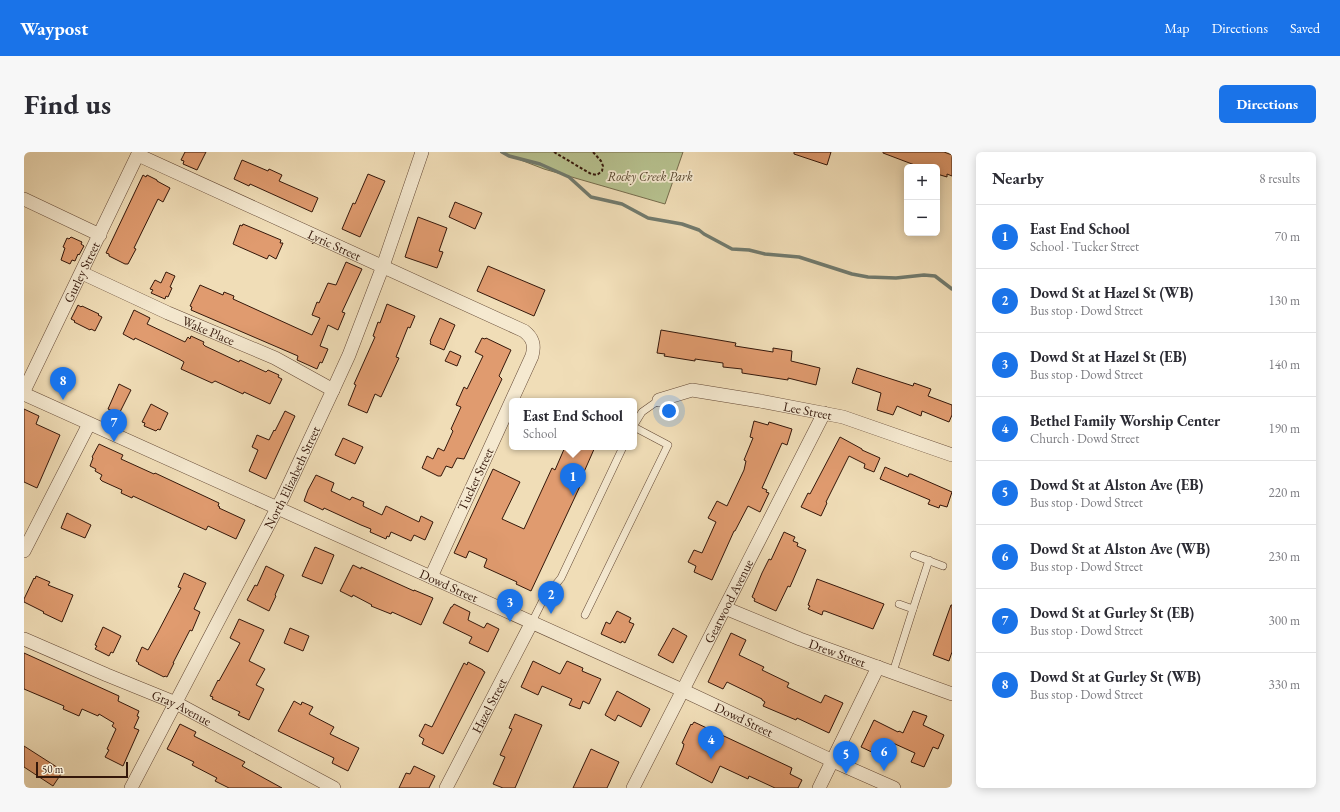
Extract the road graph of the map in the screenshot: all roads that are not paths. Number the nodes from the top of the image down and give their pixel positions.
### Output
1 (422, 152) edge
2 (139, 153) edge
3 (24, 199) edge
4 (100, 235) junction
5 (383, 266) junction
6 (82, 273) junction
7 (531, 336) joint
8 (333, 390) junction
9 (24, 393) edge
10 (513, 398) edge
11 (660, 400) joint
12 (509, 406) edge
13 (824, 413) junction
14 (637, 421) edge
15 (89, 424) junction
16 (637, 428) edge
17 (622, 450) edge
18 (952, 455) edge
19 (277, 508) junction
20 (24, 551) edge
21 (914, 555) dead end
22 (929, 560) junction
23 (943, 566) dead end
24 (431, 577) junction
25 (899, 604) dead end
26 (725, 608) junction
27 (913, 609) junction
28 (585, 614) dead end
29 (532, 622) junction
30 (24, 638) edge
31 (878, 667) junction
32 (893, 672) junction
33 (682, 690) junction
34 (952, 694) edge
35 (176, 703) junction
36 (833, 761) junction
37 (131, 788) edge
38 (334, 788) edge
39 (446, 788) edge
40 (633, 788) edge
41 (819, 788) edge
42 (894, 788) edge

1 - 5 street, North Elizabeth Street
2 - 4 street, Gurley Street
2 - 5 street, Lyric Street
3 - 4 street
4 - 6 street, Gurley Street
5 - 7 street, Lyric Street
5 - 8 street, North Elizabeth Street
6 - 8 street, Wake Place
6 - 9 street, Gurley Street
7 - 10 street, Tucker Street
8 - 19 street, North Elizabeth Street
9 - 15 street, Dowd Street
11 - 13 street, Lee Street
11 - 14 lane
12 - 24 street, Tucker Street
13 - 18 street, Lee Street
13 - 26 street, Gearwood Avenue
15 - 19 street, Dowd Street
15 - 20 street
16 - 28 lane
17 - 29 lane
19 - 24 street, Dowd Street
19 - 35 street, North Elizabeth Street
21 - 22 lane
22 - 23 lane
22 - 27 lane
24 - 29 street, Dowd Street
25 - 27 lane
26 - 31 street, Drew Street
26 - 33 street, Gearwood Avenue
27 - 32 lane
29 - 33 street, Dowd Street
29 - 39 street, Hazel Street
30 - 35 street, Gray Avenue
31 - 32 street, Drew Street
31 - 36 street
32 - 34 street, Drew Street
33 - 36 street, Dowd Street
33 - 40 street, Gearwood Avenue
35 - 37 street, North Elizabeth Street
35 - 38 street, Gray Avenue
36 - 41 street
36 - 42 street, Dowd Street

